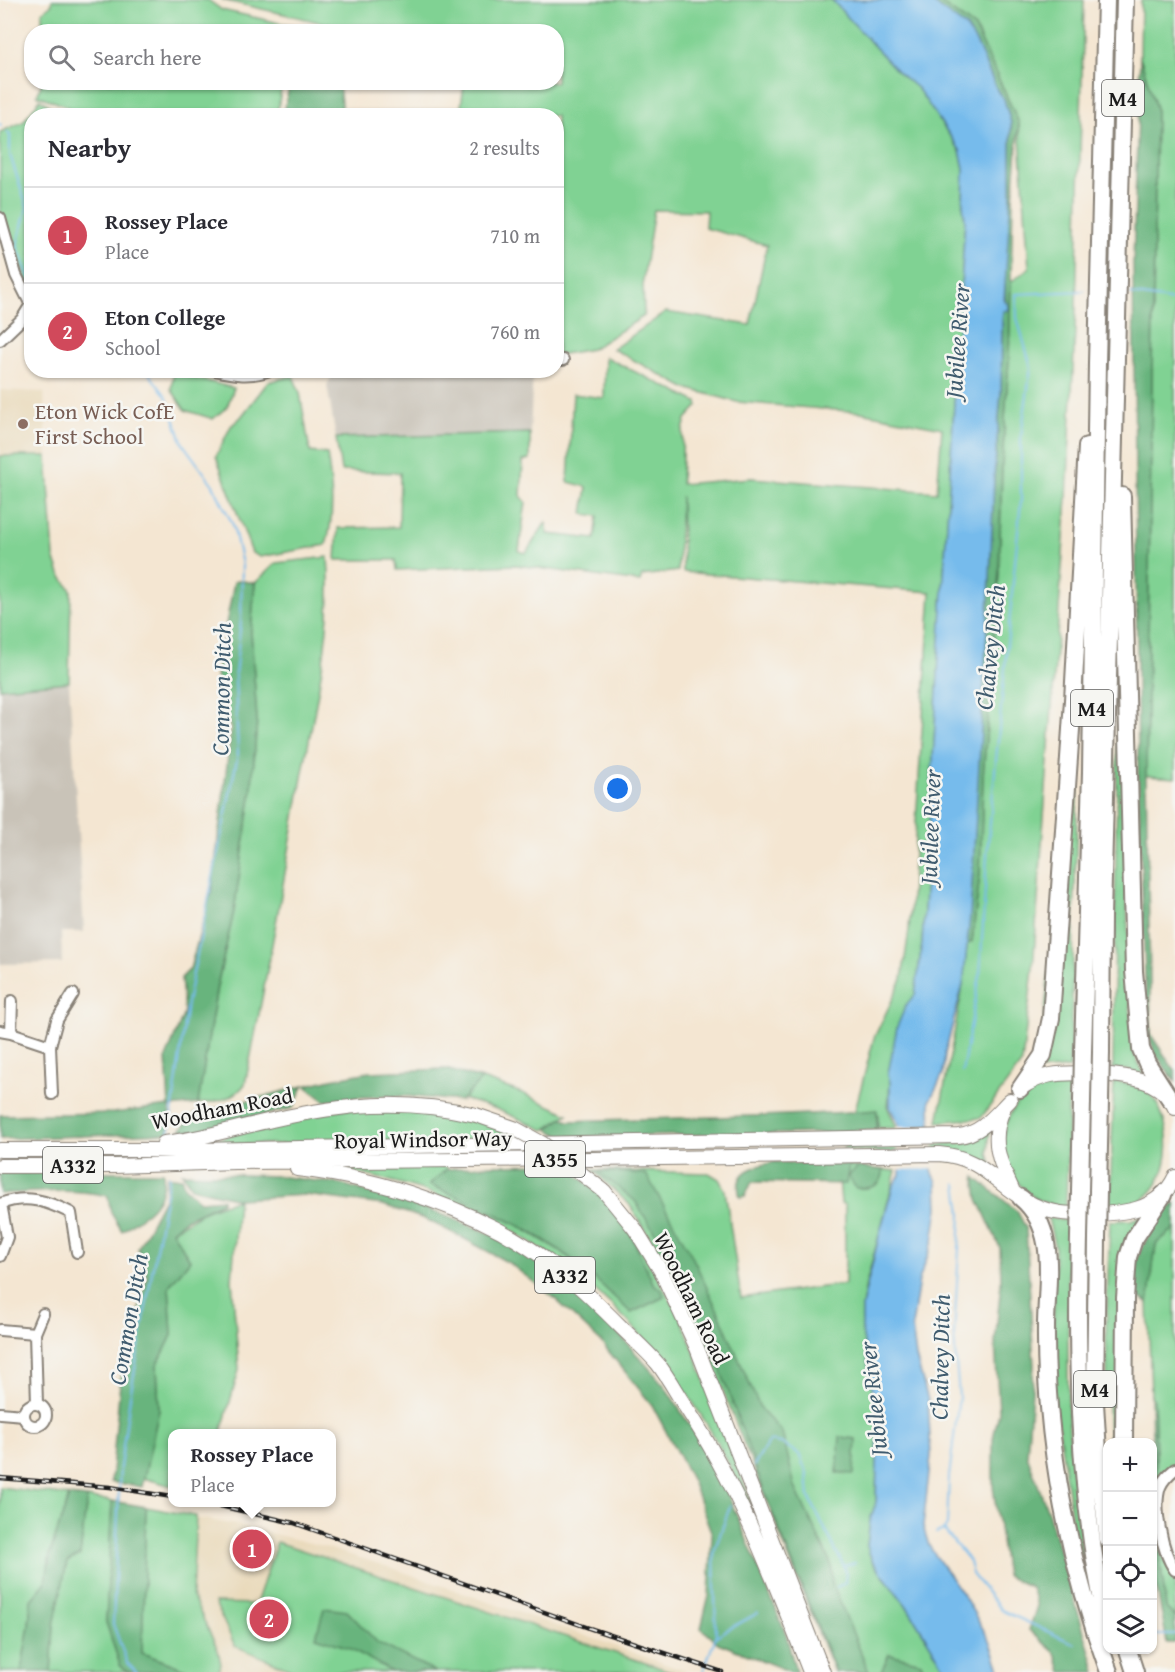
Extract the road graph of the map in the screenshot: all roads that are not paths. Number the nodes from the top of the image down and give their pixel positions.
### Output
1 (1106, 0) edge
2 (1125, 0) edge
3 (0, 218) edge
4 (3, 237) edge
5 (24, 291) edge
6 (24, 316) edge
7 (0, 340) edge
8 (1097, 363) junction
9 (1116, 383) junction
10 (73, 994) dead end
11 (12, 1001) dead end
12 (6, 1032) edge
13 (50, 1046) junction
14 (52, 1094) dead end
15 (1015, 1095) junction
16 (1173, 1103) edge
17 (195, 1144) junction
18 (0, 1150) edge
19 (235, 1162) junction
20 (0, 1166) edge
21 (1171, 1185) edge
22 (1018, 1196) junction
23 (0, 1204) edge
24 (77, 1252) dead end
25 (0, 1256) edge
26 (43, 1314) dead end
27 (0, 1330) edge
28 (34, 1333) junction
29 (37, 1404) junction
30 (0, 1413) edge
31 (24, 1415) junction
32 (1124, 1438) edge
33 (1175, 1469) edge
34 (1103, 1504) edge
35 (1175, 1570) edge
36 (1103, 1604) edge
37 (1114, 1654) edge
38 (1129, 1654) edge
39 (1135, 1654) edge
40 (815, 1669) edge
41 (1109, 1672) edge
42 (1118, 1672) edge
43 (1136, 1672) edge

1 - 8 highway, M4
2 - 9 highway, M4
3 - 4 street
4 - 5 street
6 - 7 street
8 - 15 highway, M4
8 - 36 highway, M4, bridge
9 - 16 highway, M4
9 - 34 highway, M4, bridge
10 - 13 street
11 - 12 street
12 - 13 street
13 - 14 street
15 - 16 main road
15 - 17 main road, Royal Windsor Way / A355
15 - 22 main road
17 - 18 main road, Woodham Road / A332
17 - 40 main road, Woodham Road / A332, bridge
19 - 20 main road, Royal Windsor Way / A332
19 - 22 main road, Royal Windsor Way / A355
19 - 40 main road, Woodham Road / A332
21 - 22 main road, Royal Windsor Way
21 - 32 highway, M4
22 - 41 highway, M4
23 - 24 street
23 - 25 street
26 - 28 street
27 - 28 street
28 - 29 street
29 - 31 street
29 - 31 street
30 - 31 street
33 - 35 street
37 - 42 highway
38 - 43 highway
39 - 43 highway

